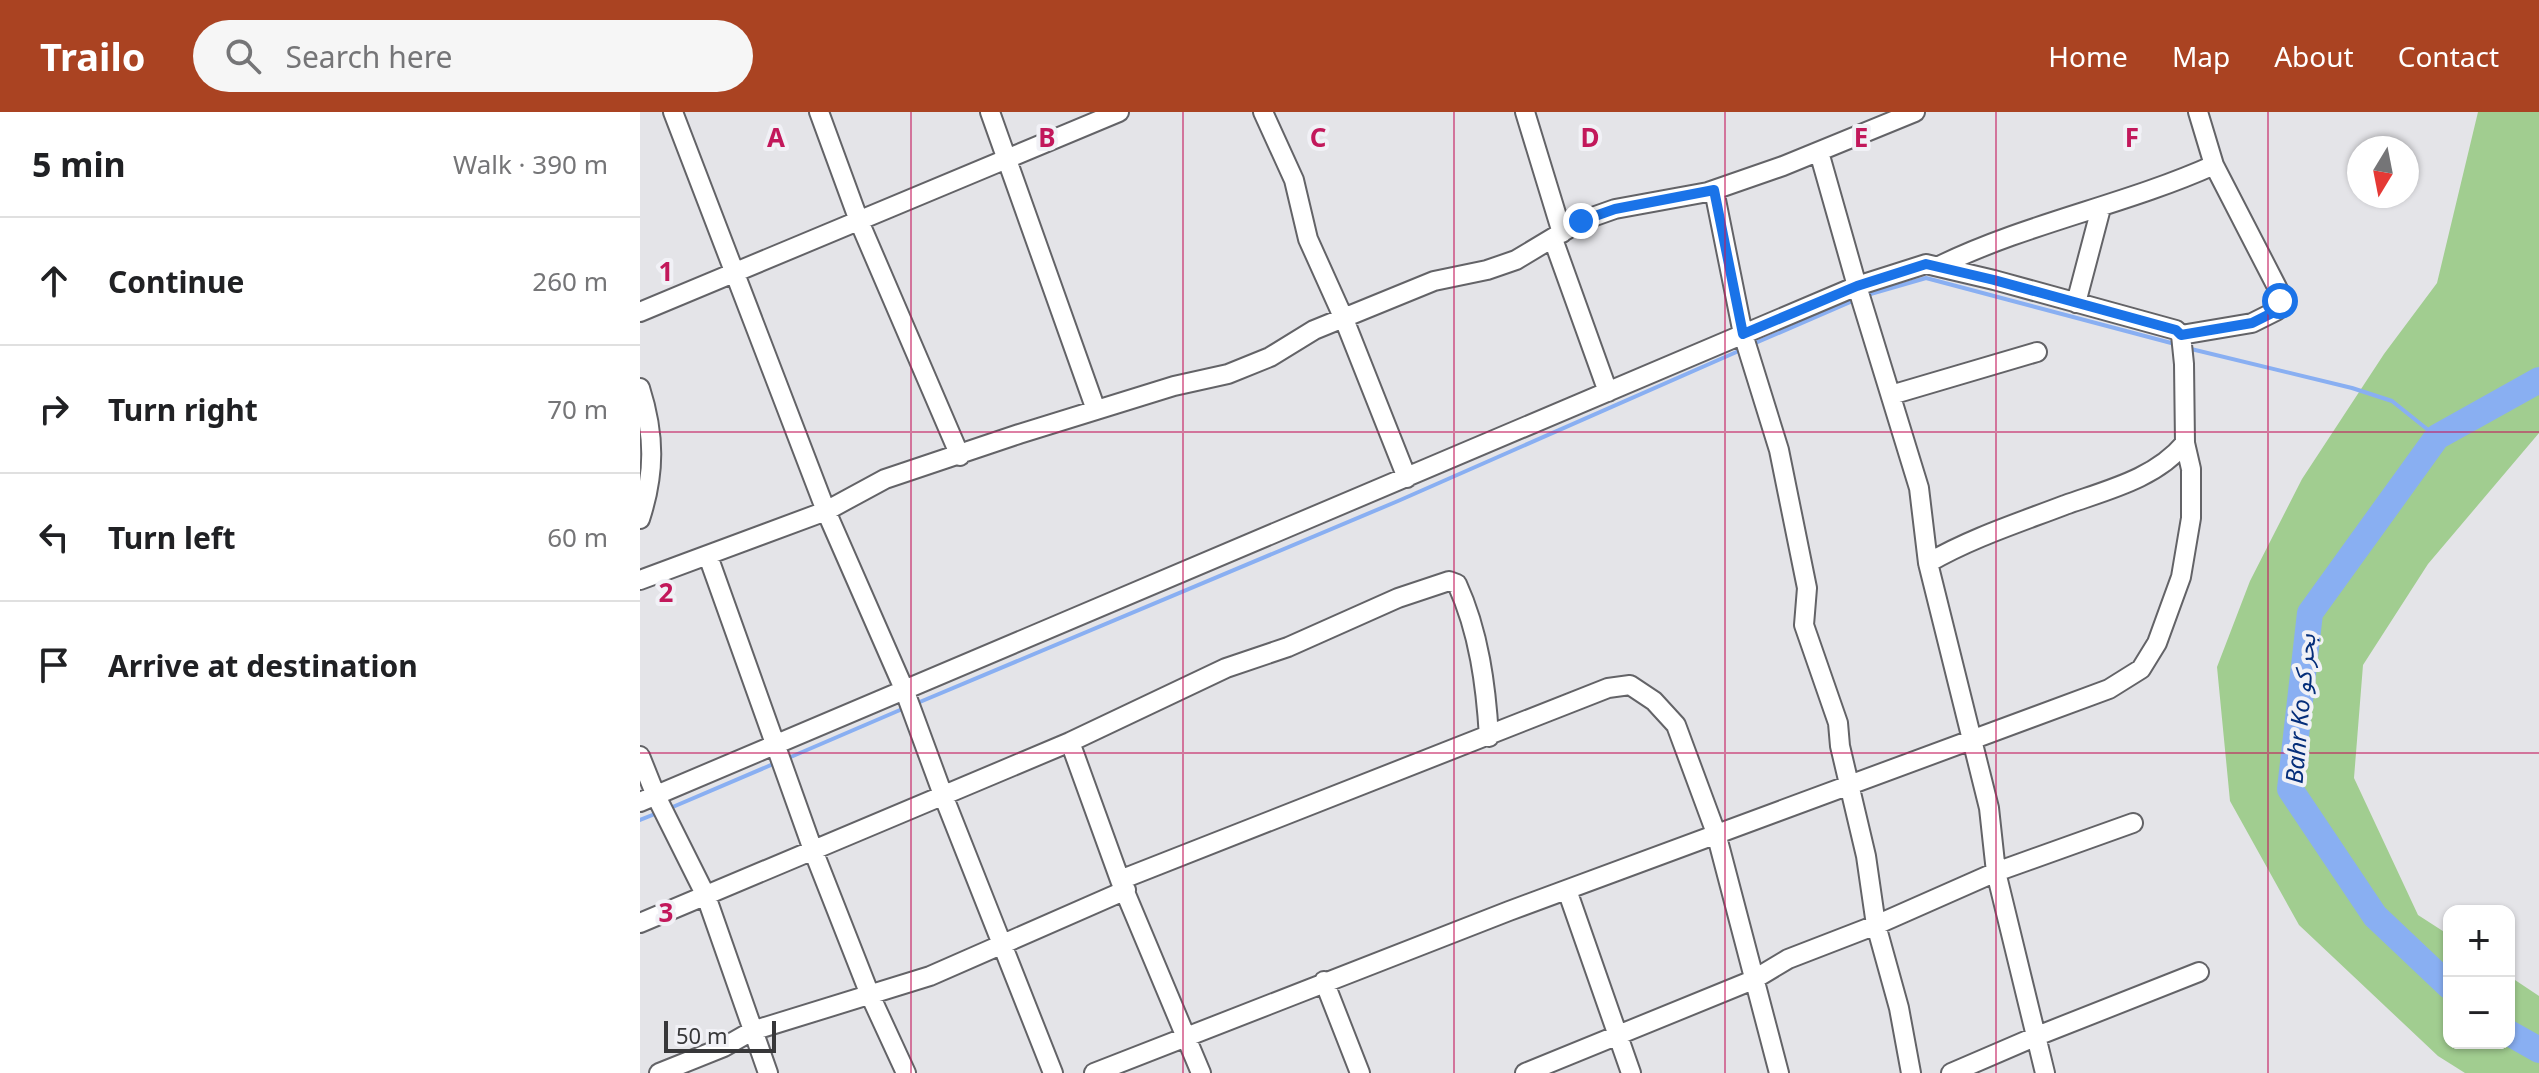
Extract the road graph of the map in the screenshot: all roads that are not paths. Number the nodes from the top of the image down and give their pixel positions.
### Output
1 (673, 112) edge
2 (819, 112) edge
3 (990, 112) edge
4 (1119, 112) edge
5 (1263, 112) edge
6 (1525, 112) edge
7 (1915, 112) edge
8 (2198, 112) edge
9 (1819, 152) junction
10 (1007, 160) junction
11 (2214, 165) junction
12 (1714, 190) junction
13 (2101, 208) junction
14 (859, 221) junction
15 (1557, 236) junction
16 (1939, 266) junction
17 (733, 273) junction
18 (1859, 295) junction
19 (2076, 303) junction
20 (640, 312) edge
21 (1344, 319) junction
22 (1743, 334) junction
23 (2183, 343) junction
24 (2037, 352) dead end
25 (640, 388) edge
26 (1608, 392) junction
27 (1891, 395) junction
28 (1096, 410) junction
29 (2185, 443) junction
30 (960, 456) junction
31 (1407, 478) junction
32 (826, 511) junction
33 (640, 519) edge
34 (708, 556) junction
35 (1928, 563) junction
36 (640, 580) edge
37 (904, 689) junction
38 (1489, 737) junction
39 (1971, 740) junction
40 (1070, 742) junction
41 (777, 743) junction
42 (640, 756) edge
43 (1850, 784) junction
44 (943, 795) junction
45 (648, 799) edge
46 (2133, 823) dead end
47 (1716, 833) junction
48 (813, 850) junction
49 (1996, 872) junction
50 (1123, 885) junction
51 (1567, 890) junction
52 (706, 896) junction
53 (640, 923) edge
54 (1876, 925) junction
55 (1002, 945) junction
56 (2199, 972) dead end
57 (1753, 980) junction
58 (1324, 981) junction
59 (870, 995) junction
60 (752, 1031) junction
61 (2037, 1036) junction
62 (1187, 1037) junction
63 (1618, 1037) junction
64 (659, 1073) edge
65 (768, 1073) edge
66 (906, 1073) edge
67 (1053, 1073) edge
68 (1094, 1073) edge
69 (1201, 1073) edge
70 (1360, 1073) edge
71 (1525, 1073) edge
72 (1631, 1073) edge
73 (1779, 1073) edge
74 (1911, 1073) edge
75 (1951, 1073) edge
76 (2045, 1073) edge

1 - 17 street
2 - 14 street
3 - 10 street
4 - 10 street
5 - 21 street
6 - 15 street
7 - 9 street
8 - 11 street
9 - 12 street
9 - 18 street
10 - 14 street
10 - 28 street
11 - 13 street
11 - 23 street
12 - 15 street
12 - 22 street
13 - 16 street
13 - 19 street
14 - 17 street
14 - 30 street
15 - 21 street
15 - 26 street
16 - 18 street
16 - 19 street
17 - 20 street
17 - 32 street
18 - 22 street
18 - 27 street
19 - 23 street
21 - 28 street
21 - 31 street
22 - 26 street
22 - 43 street
23 - 29 street
24 - 27 street
25 - 33 street
26 - 31 street
27 - 35 street
28 - 30 street
29 - 35 street
29 - 39 street
30 - 32 street
31 - 37 street
32 - 34 street
32 - 37 street
34 - 36 street
34 - 41 street
35 - 39 street
37 - 41 street
37 - 44 street
38 - 40 street
38 - 47 street
38 - 50 street
39 - 43 street
39 - 49 street
40 - 44 street
40 - 50 street
41 - 45 street
41 - 48 street
42 - 45 street
43 - 47 street
43 - 54 street
44 - 48 street
44 - 55 street
45 - 52 street
46 - 49 street
47 - 51 street
47 - 57 street
48 - 52 street
48 - 59 street
49 - 54 street
49 - 61 street
50 - 55 street
50 - 62 street
51 - 58 street
51 - 63 street
52 - 53 street
52 - 60 street
54 - 57 street
54 - 74 street
55 - 59 street
55 - 67 street
56 - 61 street
57 - 63 street
57 - 73 street
58 - 62 street
58 - 70 street
59 - 60 street
59 - 66 street
60 - 64 street
60 - 65 street
61 - 75 street
61 - 76 street
62 - 68 street
62 - 69 street
63 - 71 street
63 - 72 street

